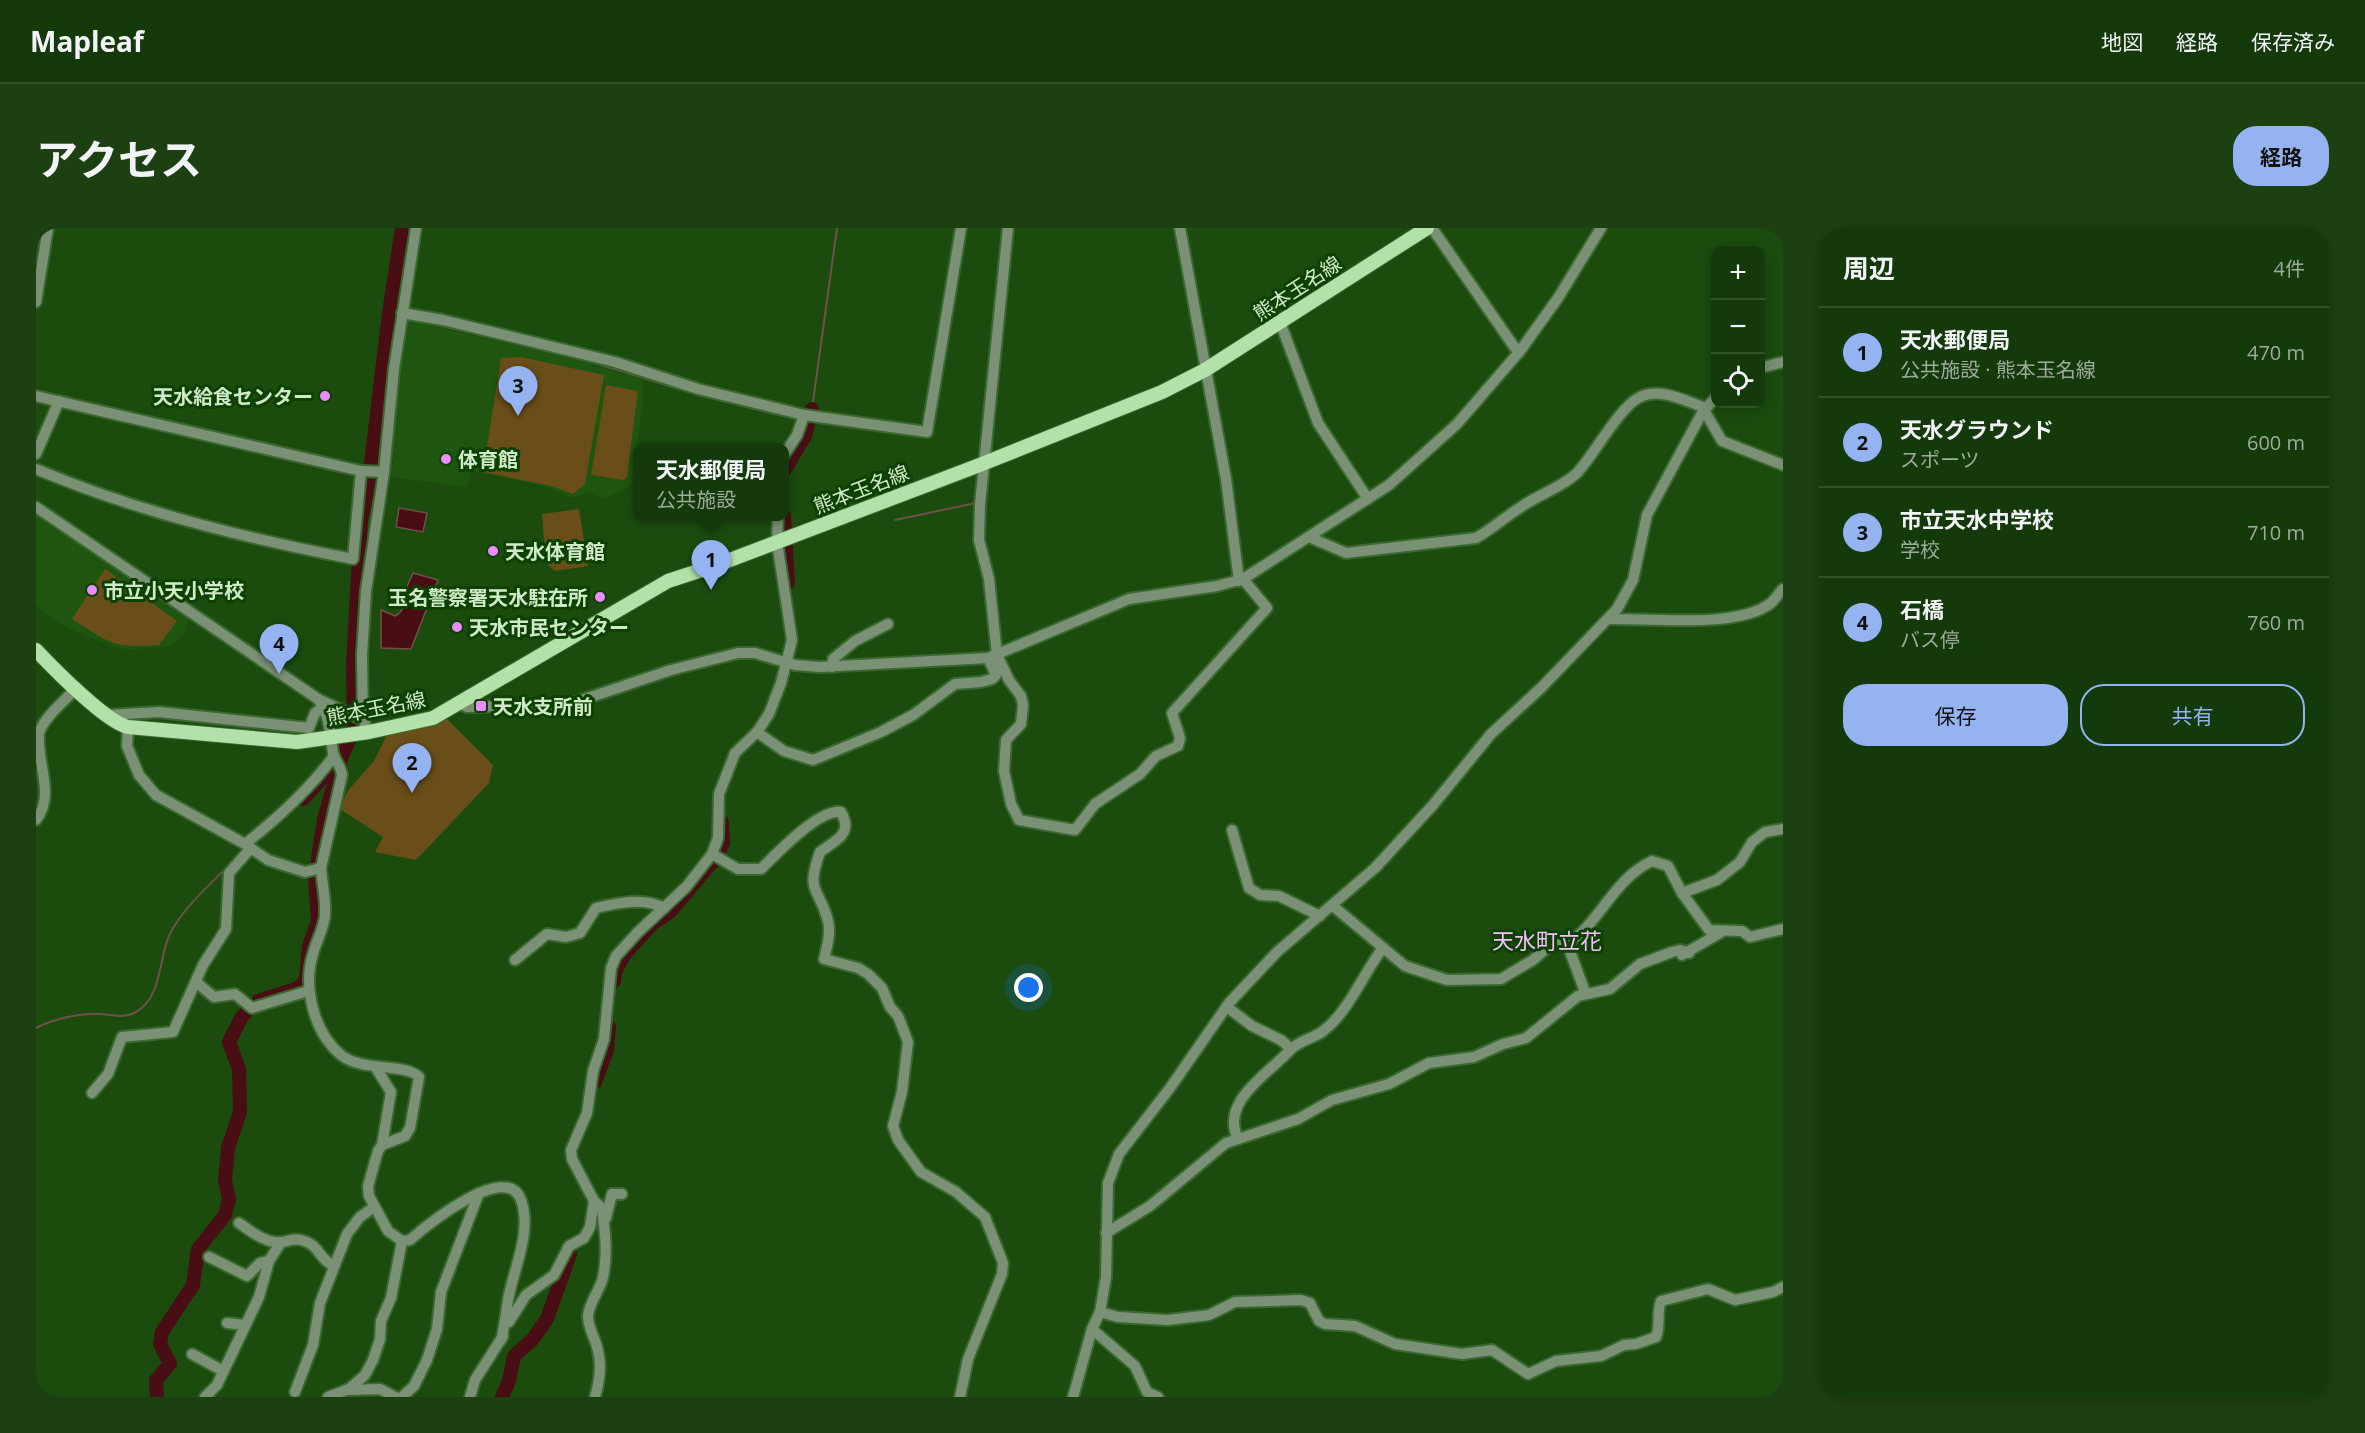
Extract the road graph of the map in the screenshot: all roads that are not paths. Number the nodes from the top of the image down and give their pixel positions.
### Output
1 (416, 228) edge
2 (961, 228) edge
3 (1008, 228) edge
4 (1180, 228) edge
5 (1427, 228) edge
6 (1432, 228) edge
7 (1601, 228) edge
8 (44, 230) edge
9 (36, 302) edge
10 (402, 313) junction
11 (1280, 322) junction
12 (1520, 351) junction
13 (1783, 362) edge
14 (1765, 367) edge
15 (1205, 370) junction
16 (36, 396) edge
17 (59, 401) junction
18 (1711, 402) edge
19 (1705, 409) junction
20 (809, 415) junction
21 (789, 447) edge
22 (36, 454) edge
23 (1783, 465) edge
24 (976, 466) junction
25 (36, 469) edge
26 (362, 471) junction
27 (380, 472) junction
28 (1368, 499) junction
29 (36, 507) edge
30 (780, 521) edge
31 (1309, 537) junction
32 (785, 539) junction
33 (1241, 580) junction
34 (1783, 589) edge
35 (1608, 619) junction
36 (888, 624) dead end
37 (36, 650) edge
38 (993, 656) junction
39 (791, 664) junction
40 (832, 667) junction
41 (75, 689) junction
42 (321, 703) junction
43 (459, 703) junction
44 (108, 716) junction
45 (128, 727) junction
46 (354, 729) junction
47 (758, 732) junction
48 (337, 761) junction
49 (36, 820) edge
50 (1783, 829) edge
51 (1232, 830) dead end
52 (248, 846) junction
53 (713, 855) junction
54 (318, 869) junction
55 (1682, 893) junction
56 (1333, 906) junction
57 (664, 908) junction
58 (1320, 916) junction
59 (1783, 929) edge
60 (1723, 932) junction
61 (1568, 946) junction
62 (1383, 948) junction
63 (1689, 953) junction
64 (514, 960) dead end
65 (1654, 964) dead end
66 (196, 982) junction
67 (308, 991) junction
68 (1585, 992) junction
69 (1227, 1007) junction
70 (1291, 1049) junction
71 (376, 1068) junction
72 (92, 1093) dead end
73 (1238, 1139) junction
74 (382, 1145) junction
75 (479, 1192) junction
76 (622, 1194) dead end
77 (594, 1201) junction
78 (374, 1207) junction
79 (239, 1223) dead end
80 (604, 1224) junction
81 (1106, 1233) junction
82 (402, 1241) junction
83 (281, 1242) junction
84 (209, 1257) dead end
85 (269, 1261) junction
86 (334, 1266) junction
87 (1783, 1287) edge
88 (1100, 1312) junction
89 (227, 1323) dead end
90 (244, 1325) junction
91 (1092, 1329) junction
92 (501, 1340) junction
93 (192, 1354) dead end
94 (223, 1371) junction
95 (347, 1390) junction
96 (294, 1392) dead end
97 (205, 1397) edge
98 (328, 1397) edge
99 (395, 1397) edge
100 (402, 1397) edge
101 (470, 1397) edge
102 (595, 1397) edge
103 (960, 1397) edge
104 (1073, 1397) edge
105 (1158, 1397) edge

1 - 10 street
2 - 20 street
3 - 24 street
4 - 15 street
5 - 11 main road, 熊本玉名線
6 - 12 street
7 - 12 street
8 - 9 street
10 - 20 street
10 - 27 street
11 - 15 main road, 熊本玉名線
11 - 28 street
12 - 28 street
13 - 14 street
15 - 24 main road, 熊本玉名線
15 - 33 street
16 - 17 street
17 - 22 street
17 - 26 street
18 - 19 street
19 - 23 street
19 - 31 street
19 - 35 street
20 - 21 street
24 - 32 main road, 熊本玉名線
24 - 38 street
25 - 26 street
26 - 27 street
27 - 46 street
28 - 31 street
29 - 42 street
30 - 32 street
31 - 33 street
32 - 39 street
32 - 43 main road, 熊本玉名線
33 - 38 street
33 - 38 street
34 - 35 street
35 - 56 street
36 - 40 street
37 - 41 main road, 熊本玉名線
38 - 40 street
38 - 47 street
39 - 40 street
39 - 43 street
39 - 47 street
41 - 44 main road, 熊本玉名線
41 - 49 street
42 - 44 street
42 - 46 street
42 - 46 street
43 - 46 main road, 熊本玉名線
44 - 45 main road, 熊本玉名線
45 - 46 main road, 熊本玉名線
45 - 52 street
46 - 48 street
47 - 53 street
48 - 52 street
48 - 54 street
50 - 55 street
51 - 58 street
52 - 54 street
52 - 66 street
53 - 57 street
53 - 103 street
54 - 67 street
55 - 60 street
55 - 61 street
56 - 58 street
56 - 62 street
57 - 64 street
57 - 77 street
58 - 69 street
59 - 60 street
60 - 63 street
61 - 62 street
61 - 68 street
62 - 70 street
63 - 65 street
63 - 68 street
66 - 67 street
66 - 72 street
67 - 71 street
68 - 73 street
69 - 70 street
69 - 81 street
70 - 73 street
71 - 74 street
71 - 74 street
73 - 81 street
74 - 78 street
75 - 82 street
75 - 92 street
75 - 100 street
76 - 80 street
77 - 80 street
77 - 92 street
78 - 82 street
78 - 86 street
79 - 83 street
80 - 102 street
81 - 88 street
82 - 95 street
83 - 85 street
83 - 86 street
84 - 85 street
85 - 90 street
86 - 96 street
87 - 88 street
88 - 91 street
89 - 90 street
90 - 94 street
91 - 104 street
91 - 105 street
92 - 101 street
93 - 94 street
94 - 97 street
95 - 98 street
95 - 99 street

